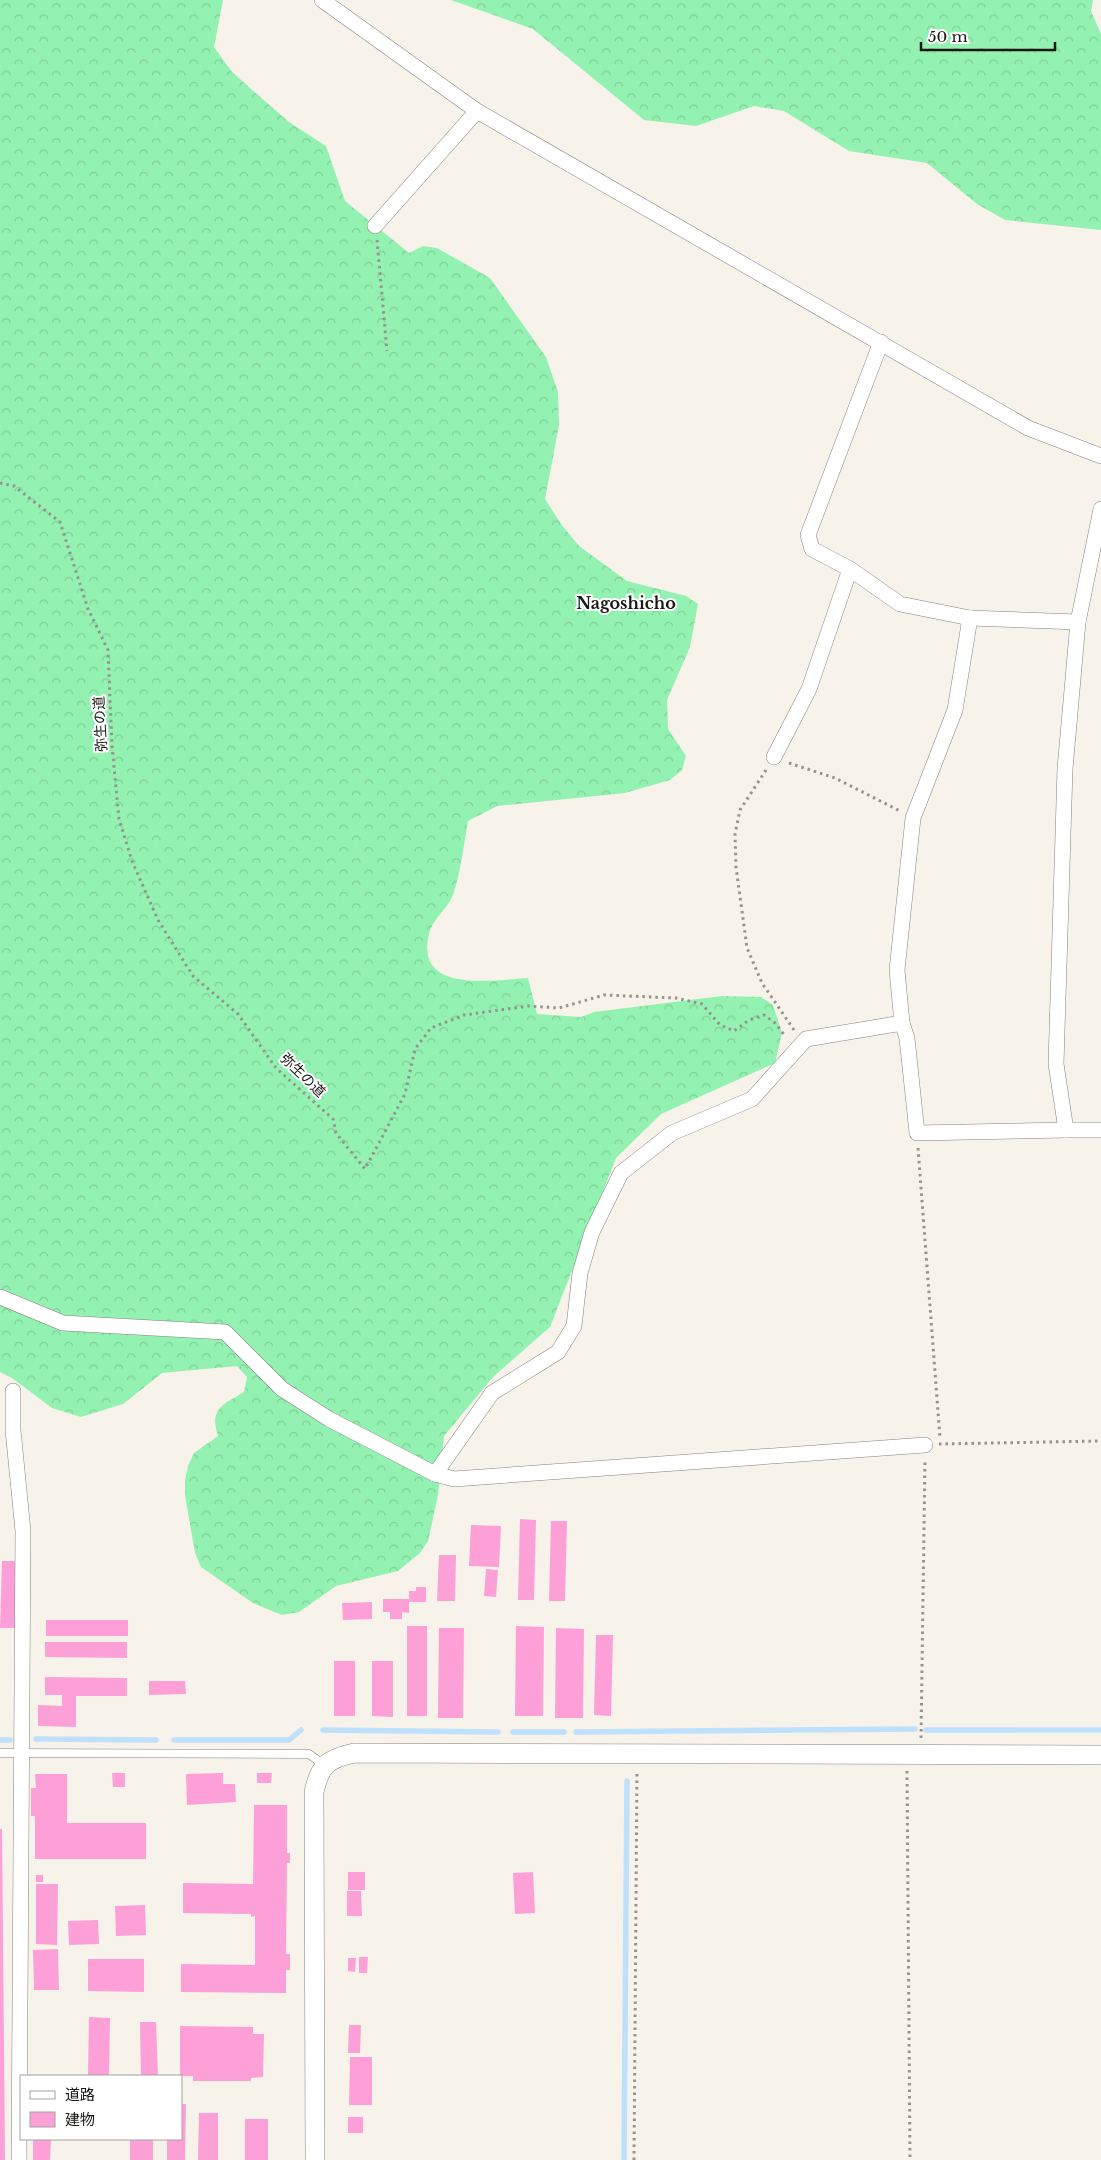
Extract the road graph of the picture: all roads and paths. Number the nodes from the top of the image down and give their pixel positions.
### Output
1 (322, 0) edge
2 (477, 111) junction
3 (375, 226) joint
4 (881, 342) junction
5 (387, 351) dead end
6 (1101, 456) edge
7 (0, 483) edge
8 (1101, 509) edge
9 (850, 569) junction
10 (970, 618) junction
11 (1078, 622) junction
12 (774, 757) junction
13 (913, 818) junction
14 (902, 1023) junction
15 (799, 1047) junction
16 (1066, 1130) junction
17 (1101, 1130) edge
18 (917, 1133) junction
19 (0, 1297) edge
20 (13, 1391) dead end
21 (1101, 1441) edge
22 (940, 1444) junction
23 (925, 1445) junction
24 (434, 1474) junction
25 (0, 1753) edge
26 (23, 1754) junction
27 (637, 1754) junction
28 (914, 1754) junction
29 (1101, 1755) edge
30 (324, 1765) junction
31 (19, 2160) edge
32 (315, 2160) edge
33 (634, 2160) edge
34 (910, 2160) edge

1 - 2 street
2 - 3 street
2 - 4 street
3 - 5 path
4 - 6 street
4 - 9 street
7 - 15 path, 弥生の道
8 - 11 street
9 - 10 street
9 - 12 street
10 - 11 street
10 - 13 street
11 - 16 street
12 - 13 path
12 - 15 path
13 - 14 street
14 - 15 street
14 - 18 street
15 - 24 street
16 - 17 street
16 - 18 street
18 - 22 path
19 - 24 street
20 - 26 street
21 - 22 path
22 - 23 path
23 - 24 street
23 - 28 path
25 - 26 lane
26 - 30 lane
26 - 31 street
27 - 28 street
27 - 30 street
27 - 33 path
28 - 29 street
28 - 34 path
30 - 32 street

